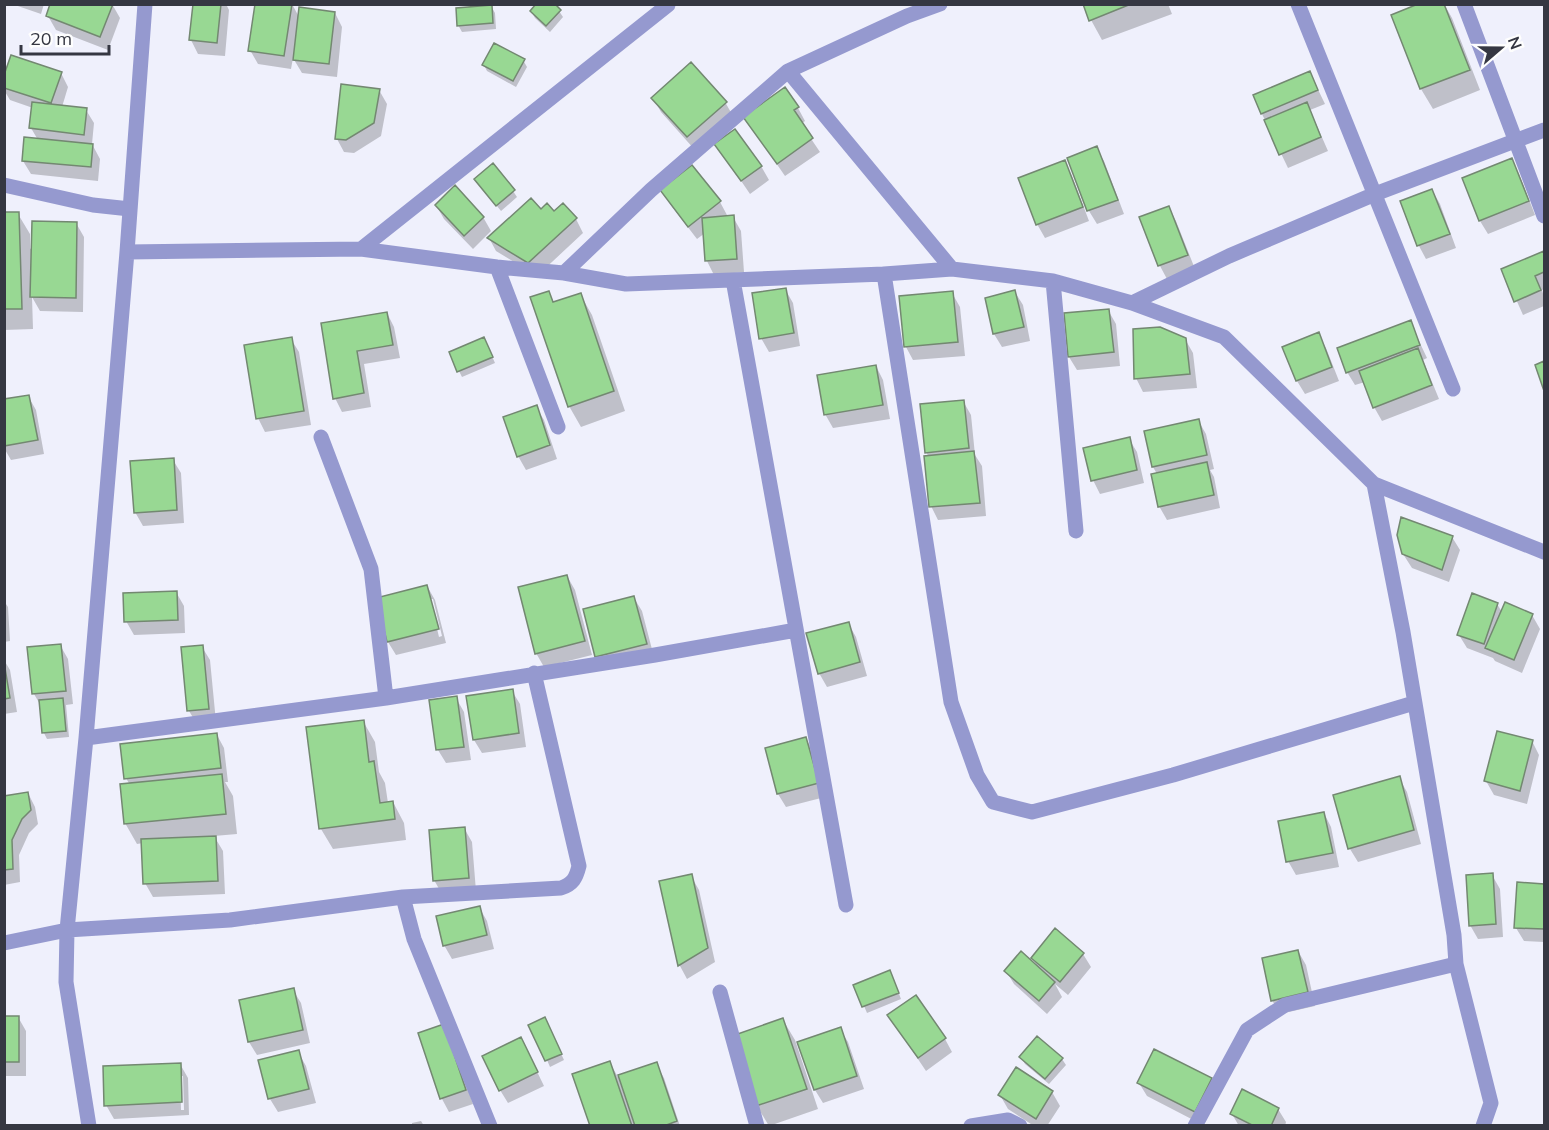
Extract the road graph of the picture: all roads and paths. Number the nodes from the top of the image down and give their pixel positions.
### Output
1 (145, 4) edge
2 (940, 4) edge
3 (1298, 4) edge
4 (1464, 4) edge
5 (668, 5) edge
6 (788, 70) junction
7 (1545, 130) edge
8 (1515, 141) junction
9 (4, 184) edge
10 (1375, 194) junction
11 (130, 208) junction
12 (1545, 216) edge
13 (362, 249) junction
14 (127, 252) junction
15 (497, 267) junction
16 (952, 269) junction
17 (564, 273) junction
18 (884, 274) junction
19 (733, 280) junction
20 (1053, 281) junction
21 (1132, 303) junction
22 (1453, 388) dead end
23 (558, 427) dead end
24 (321, 437) dead end
25 (1374, 484) junction
26 (1076, 531) dead end
27 (1545, 552) edge
28 (796, 630) junction
29 (534, 673) junction
30 (386, 698) junction
31 (1414, 703) junction
32 (86, 738) junction
33 (404, 897) junction
34 (846, 905) dead end
35 (67, 930) junction
36 (4, 943) edge
37 (1456, 964) junction
38 (720, 992) dead end
39 (89, 1125) edge
40 (490, 1125) edge
41 (757, 1125) edge
42 (970, 1125) edge
43 (1020, 1125) edge
44 (1195, 1125) edge
45 (1482, 1125) edge

1 - 11 street
2 - 6 street
3 - 10 street
4 - 8 street
5 - 13 street
6 - 16 street
6 - 17 street
7 - 8 street
8 - 10 street
8 - 12 street
9 - 11 street
10 - 21 street
10 - 22 street
11 - 14 street
13 - 14 street
13 - 15 street
14 - 32 street
15 - 17 street
15 - 23 street
16 - 18 street
16 - 20 street
17 - 19 street
18 - 19 street
18 - 31 street
19 - 28 street
20 - 21 street
20 - 26 street
21 - 25 street
24 - 30 street
25 - 27 street
25 - 31 street
28 - 29 street
28 - 34 street
29 - 30 street
29 - 33 street
30 - 32 street
31 - 37 street
32 - 35 street
33 - 35 street
33 - 40 street
35 - 36 street
35 - 39 street
37 - 44 street
37 - 45 street
38 - 41 street
42 - 43 street

